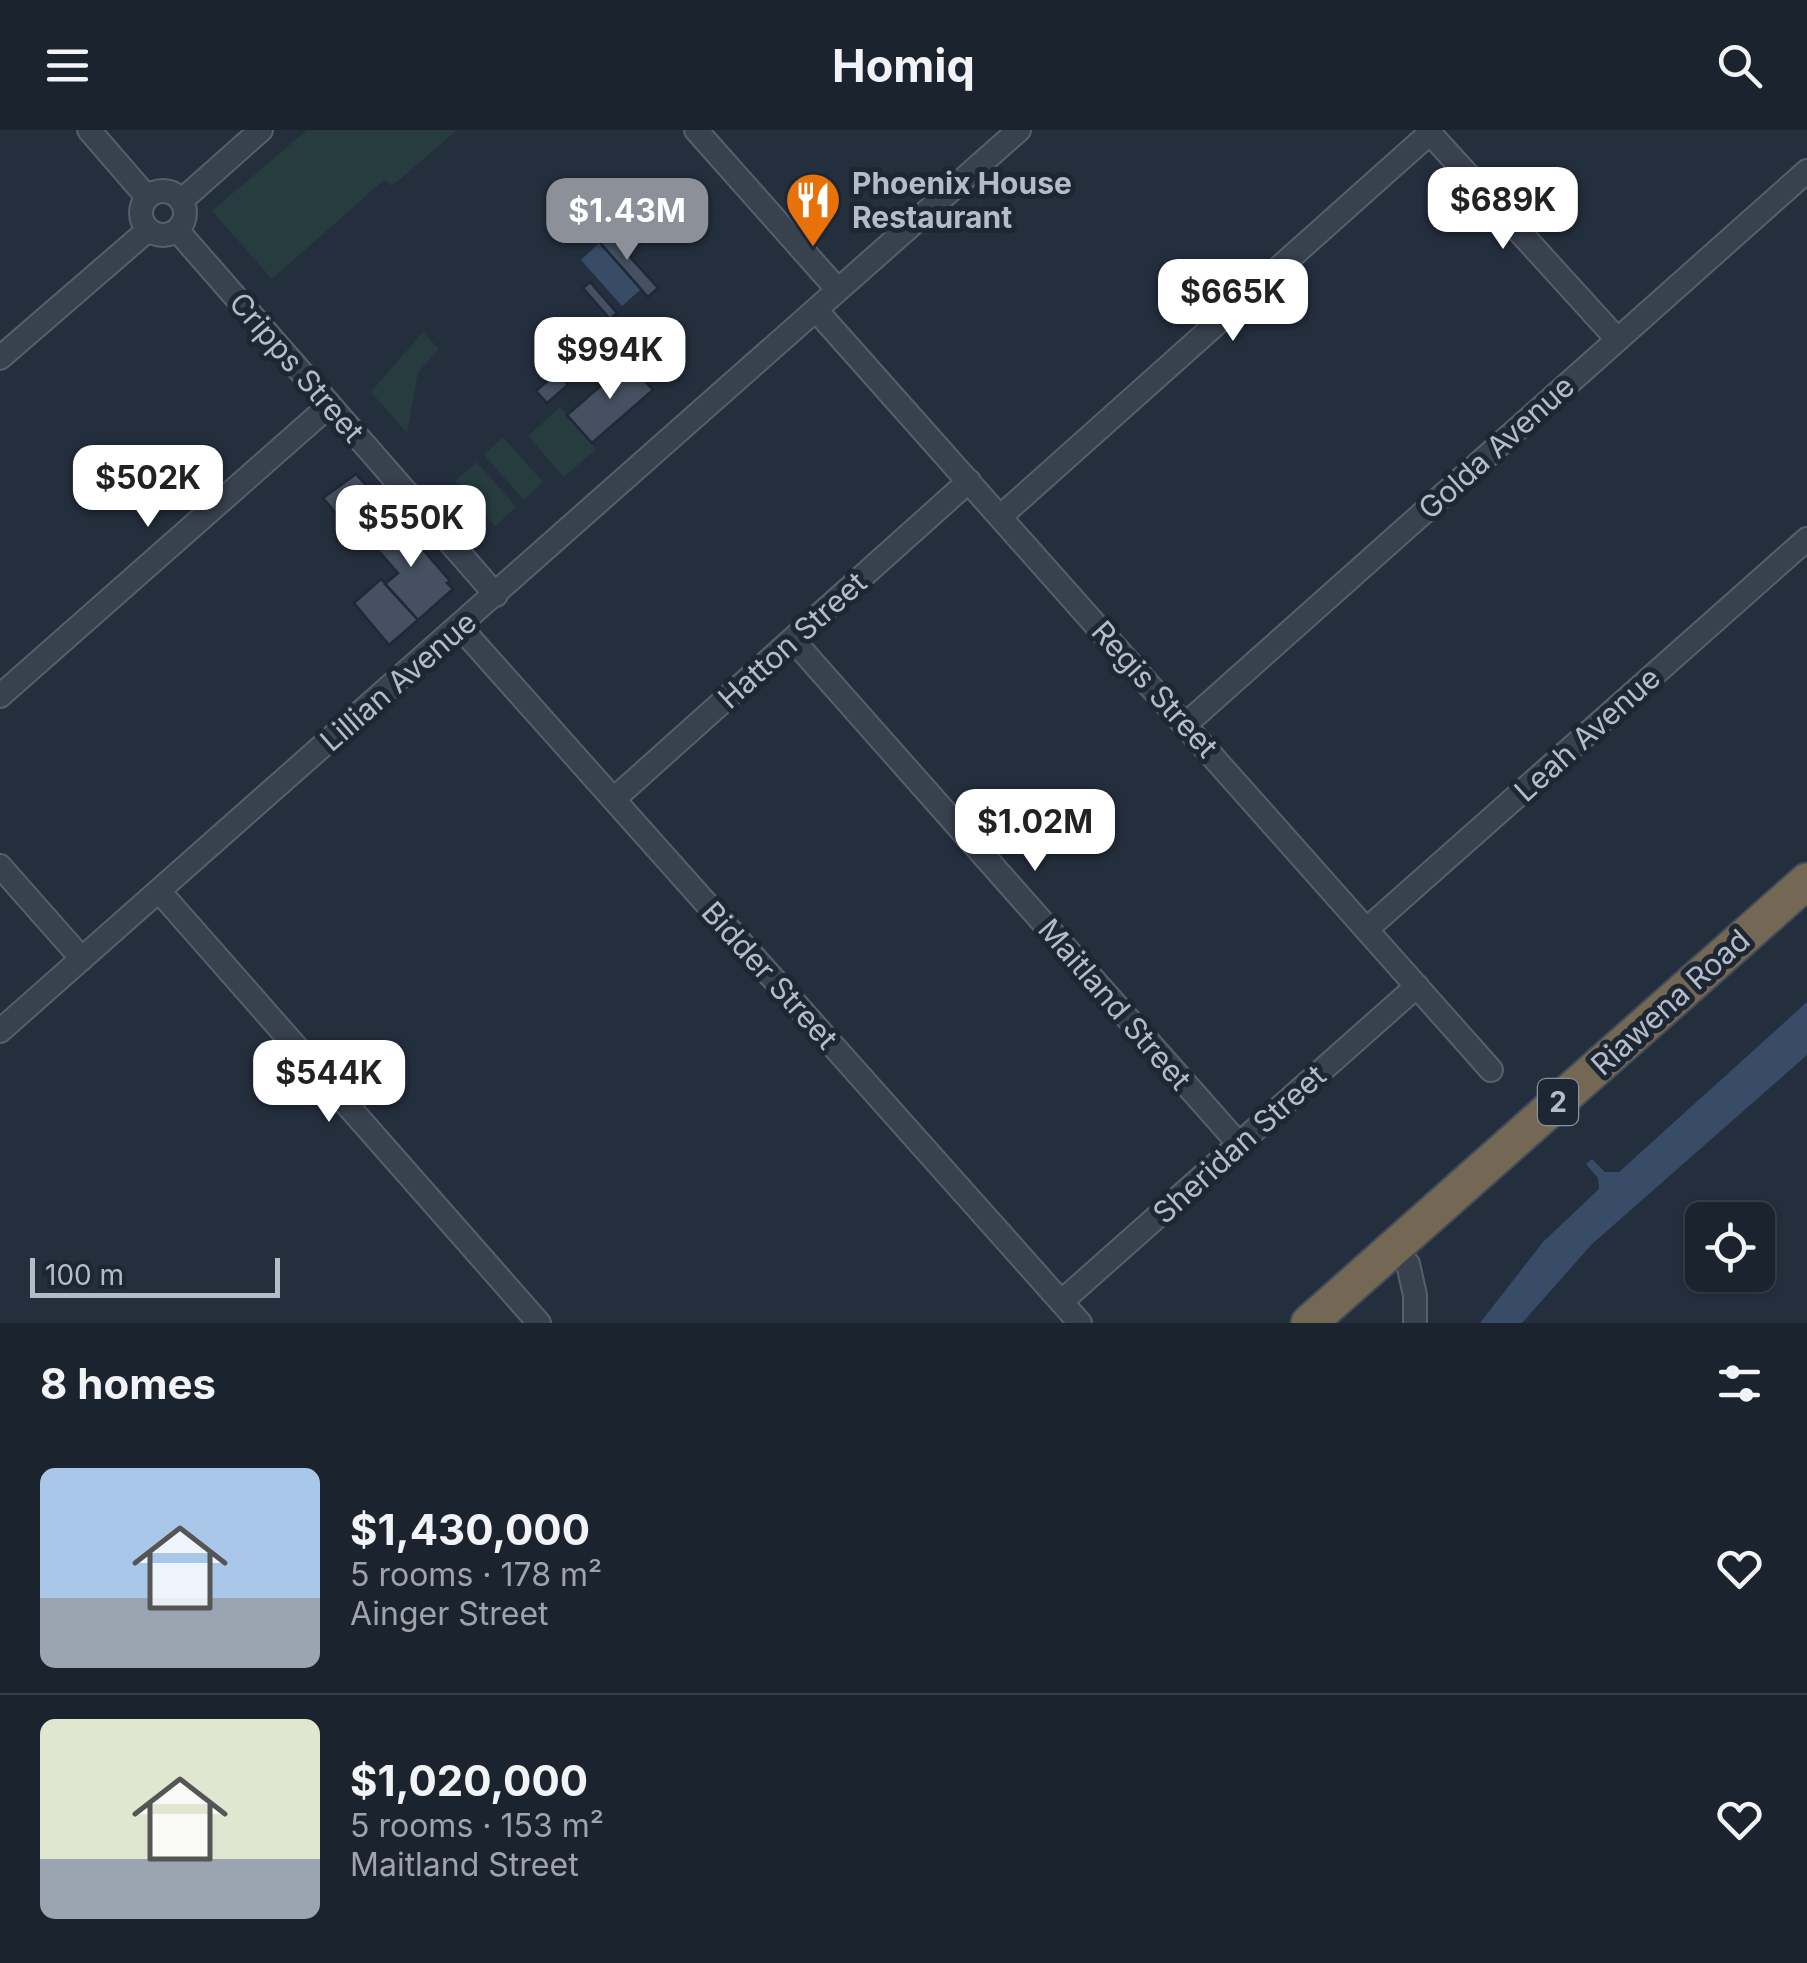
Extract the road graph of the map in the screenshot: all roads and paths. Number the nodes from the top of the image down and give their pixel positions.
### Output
1 (89, 130) edge
2 (261, 130) edge
3 (696, 130) edge
4 (1019, 130) edge
5 (1429, 132) edge
6 (1807, 171) edge
7 (147, 197) junction
8 (182, 201) junction
9 (148, 230) junction
10 (177, 230) junction
11 (838, 290) junction
12 (816, 310) junction
13 (1618, 339) junction
14 (0, 358) edge
15 (330, 404) junction
16 (970, 481) junction
17 (1001, 516) junction
18 (1807, 539) edge
19 (496, 594) junction
20 (460, 627) junction
21 (793, 640) junction
22 (0, 696) edge
23 (1186, 724) junction
24 (614, 799) junction
25 (0, 866) edge
26 (1807, 880) edge
27 (159, 891) junction
28 (1807, 908) edge
29 (1366, 929) junction
30 (82, 959) junction
31 (1417, 986) junction
32 (0, 1031) edge
33 (1491, 1070) dead end
34 (1239, 1144) junction
35 (1408, 1264) junction
36 (1061, 1302) junction
37 (539, 1323) edge
38 (1080, 1323) edge
39 (1309, 1323) edge
40 (1342, 1323) edge
41 (1415, 1323) edge

1 - 7 street
2 - 8 street
3 - 11 street
4 - 11 street, Lillian Avenue
5 - 13 street
5 - 17 street
6 - 13 street, Golda Avenue
7 - 8 street
7 - 9 street
8 - 10 street
9 - 10 street
9 - 14 street
10 - 15 street, Cripps Street
11 - 12 street, Lillian Avenue
12 - 16 street, Regis Street
12 - 19 street, Lillian Avenue
13 - 23 street, Golda Avenue
15 - 19 street, Cripps Street
15 - 22 street
16 - 17 street, Regis Street
16 - 21 street, Hatton Street
17 - 23 street, Regis Street
18 - 29 street, Leah Avenue
19 - 20 street, Lillian Avenue
20 - 24 street, Bidder Street
20 - 27 street, Lillian Avenue
21 - 24 street, Hatton Street
21 - 34 street, Maitland Street
23 - 29 street, Regis Street
24 - 36 street, Bidder Street
25 - 30 street
26 - 39 highway, Riawena Road / 2
27 - 30 street, Lillian Avenue
27 - 37 street
28 - 35 highway, Riawena Road / 2
29 - 31 street, Regis Street
30 - 32 street, Lillian Avenue
31 - 33 street, Regis Street
31 - 34 street, Sheridan Street
34 - 36 street, Sheridan Street
35 - 40 highway, Riawena Road / 2
35 - 41 street
36 - 38 street, Bidder Street

